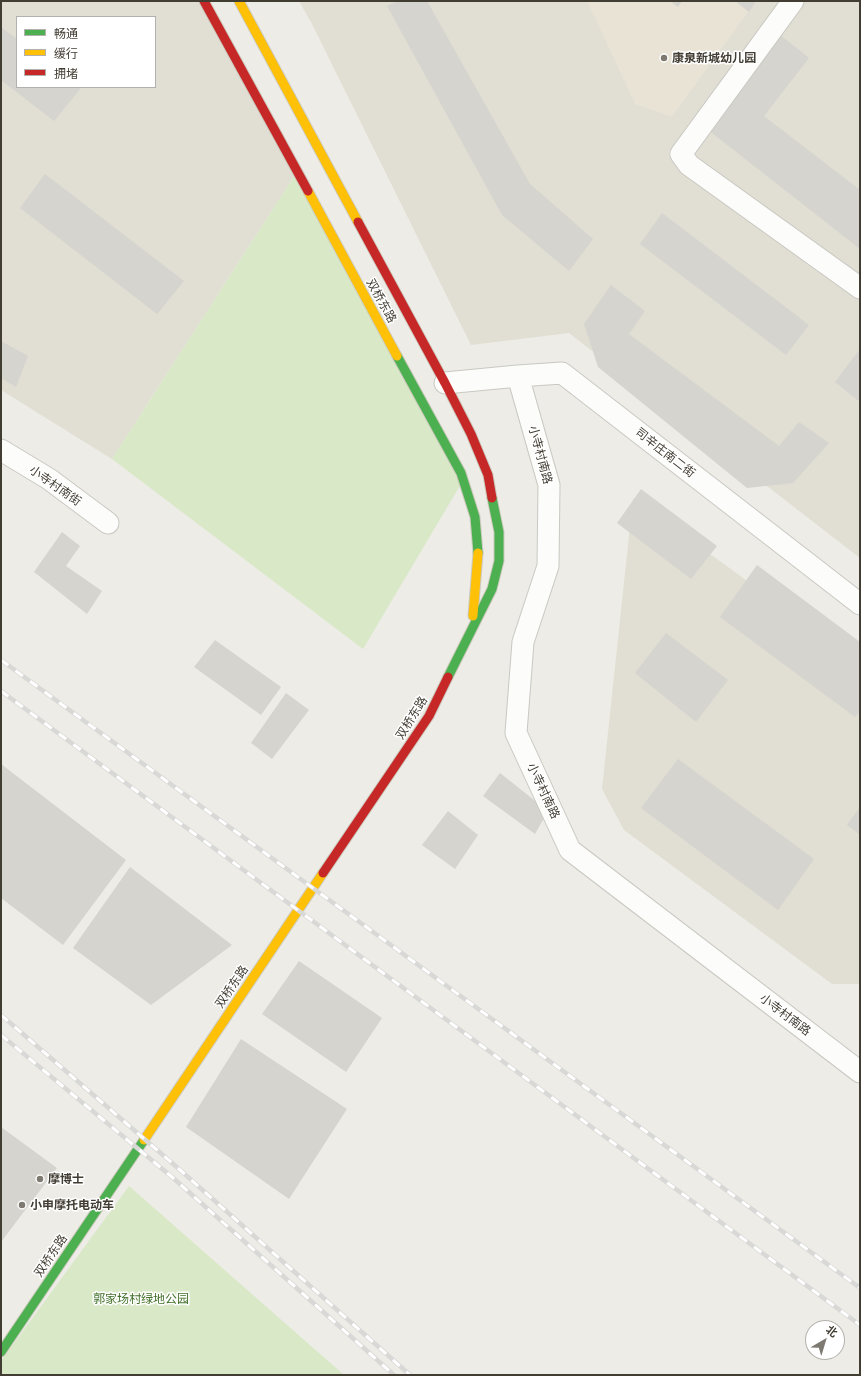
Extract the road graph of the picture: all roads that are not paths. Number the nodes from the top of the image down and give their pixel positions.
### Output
1 (204, 1) edge
2 (239, 1) edge
3 (793, 1) edge
4 (860, 288) edge
5 (518, 376) junction
6 (445, 383) junction
7 (1, 450) edge
8 (108, 524) dead end
9 (860, 604) edge
10 (472, 629) junction
11 (858, 1066) edge
12 (1, 1352) edge

1 - 10 street, 双桥东路
2 - 6 street, 双桥东路
3 - 4 street
5 - 6 street, 司辛庄南二街
5 - 9 street, 司辛庄南二街
5 - 11 street, 小寺村南路
6 - 10 street, 双桥东路
7 - 8 street, 小寺村南街
10 - 12 street, 双桥东路

